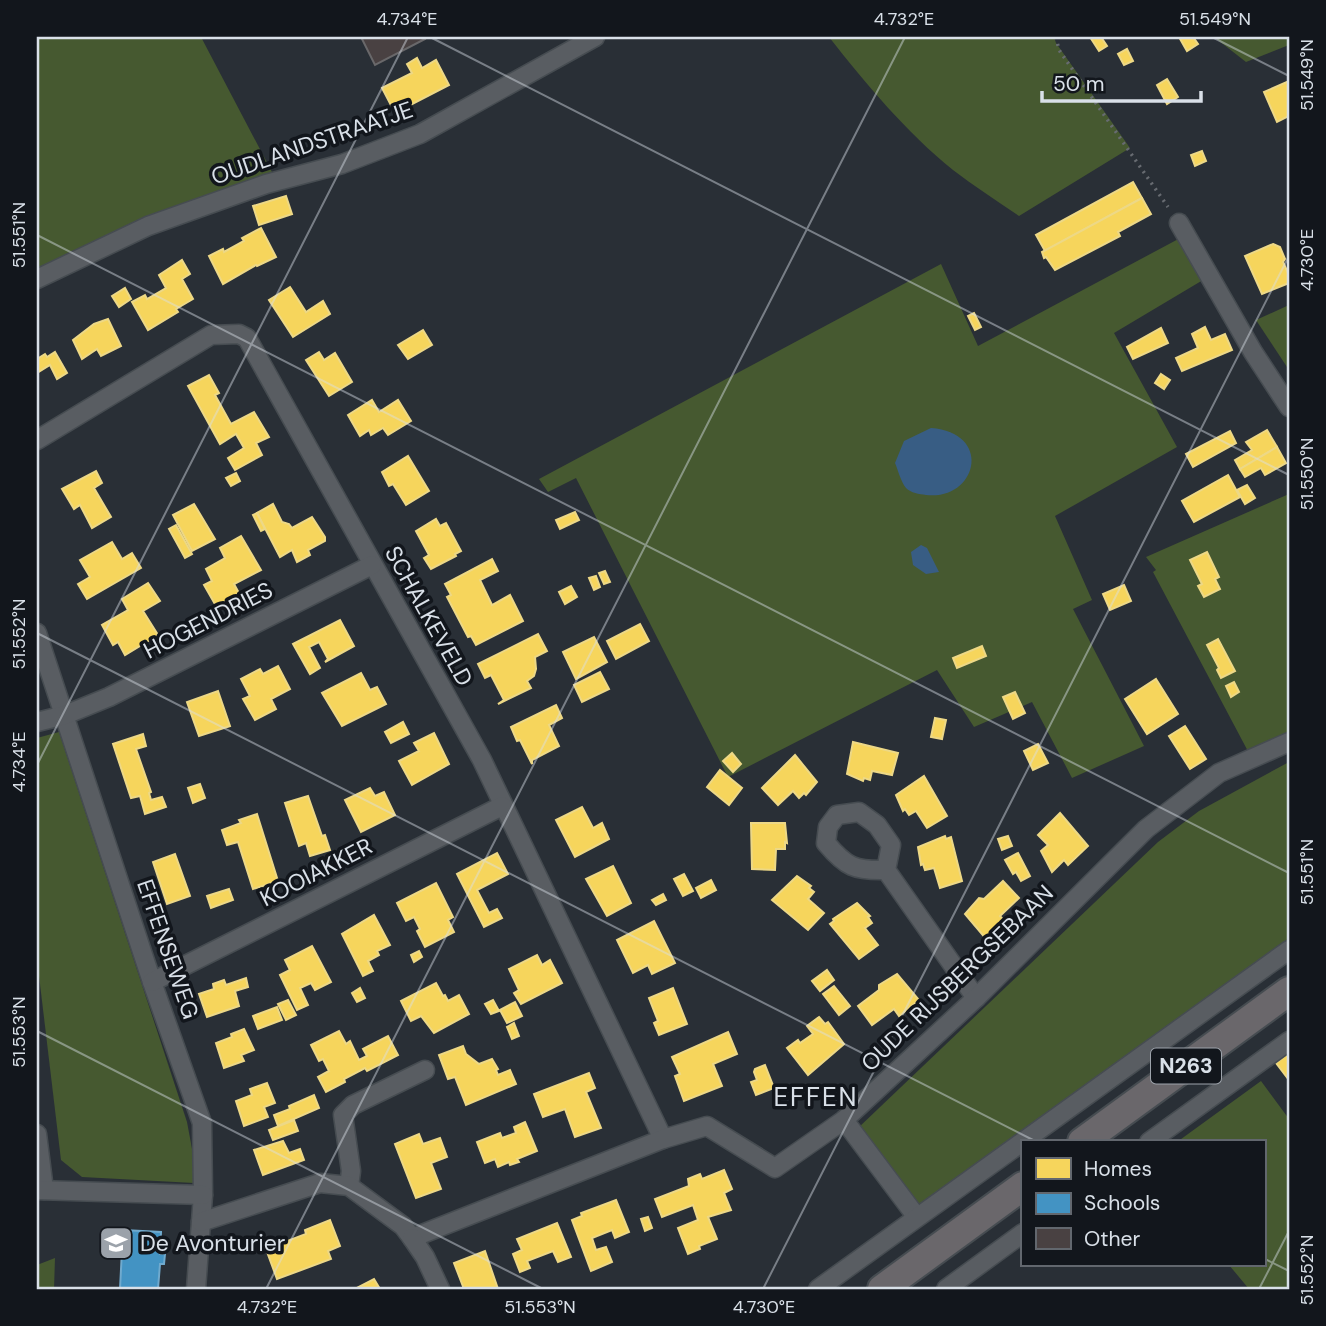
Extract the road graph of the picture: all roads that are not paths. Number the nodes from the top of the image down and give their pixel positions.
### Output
1 (595, 37) edge
2 (1179, 223) road end
3 (37, 279) edge
4 (1289, 407) edge
5 (37, 440) edge
6 (372, 565) junction
7 (37, 633) edge
8 (65, 715) junction
9 (37, 722) edge
10 (1289, 742) edge
11 (502, 806) junction
12 (886, 870) dead end
13 (1289, 950) edge
14 (152, 982) junction
15 (1289, 990) edge
16 (976, 998) junction
17 (1289, 1041) edge
18 (425, 1070) dead end
19 (844, 1120) junction
20 (37, 1134) edge
21 (663, 1139) junction
22 (1023, 1140) edge
23 (1085, 1140) edge
24 (1152, 1140) edge
25 (1021, 1141) edge
26 (349, 1186) junction
27 (1021, 1187) edge
28 (40, 1190) edge
29 (203, 1195) junction
30 (916, 1216) junction
31 (201, 1222) junction
32 (1021, 1234) edge
33 (412, 1238) junction
34 (196, 1289) edge
35 (440, 1289) edge
36 (818, 1289) edge
37 (882, 1289) edge
38 (946, 1289) edge

1 - 3 street, OUDLANDSTRAATJE
2 - 4 street
5 - 6 street, SCHALKEVELD
6 - 8 street, HOGENDRIES
6 - 11 street, SCHALKEVELD
7 - 8 street, EFFENSEWEG
8 - 9 street, HOGENDRIES
8 - 14 street, EFFENSEWEG
10 - 16 street, OUDE RIJSBERGSEBAAN
11 - 14 street, KOOIAKKER
11 - 21 street, SCHALKEVELD
12 - 16 street
13 - 22 street
14 - 29 street, EFFENSEWEG
15 - 23 main road, N263
16 - 19 street, OUDE RIJSBERGSEBAAN
17 - 24 street
18 - 26 street
19 - 21 street, OUDE RIJSBERGSEBAAN
19 - 30 street
20 - 28 street
21 - 33 street, OUDE RIJSBERGSEBAAN
25 - 30 street
26 - 31 street
26 - 33 street
27 - 37 main road
28 - 29 street
29 - 31 street, EFFENSEWEG
30 - 36 street
31 - 34 street, EFFENSEWEG
32 - 38 street
33 - 35 street

